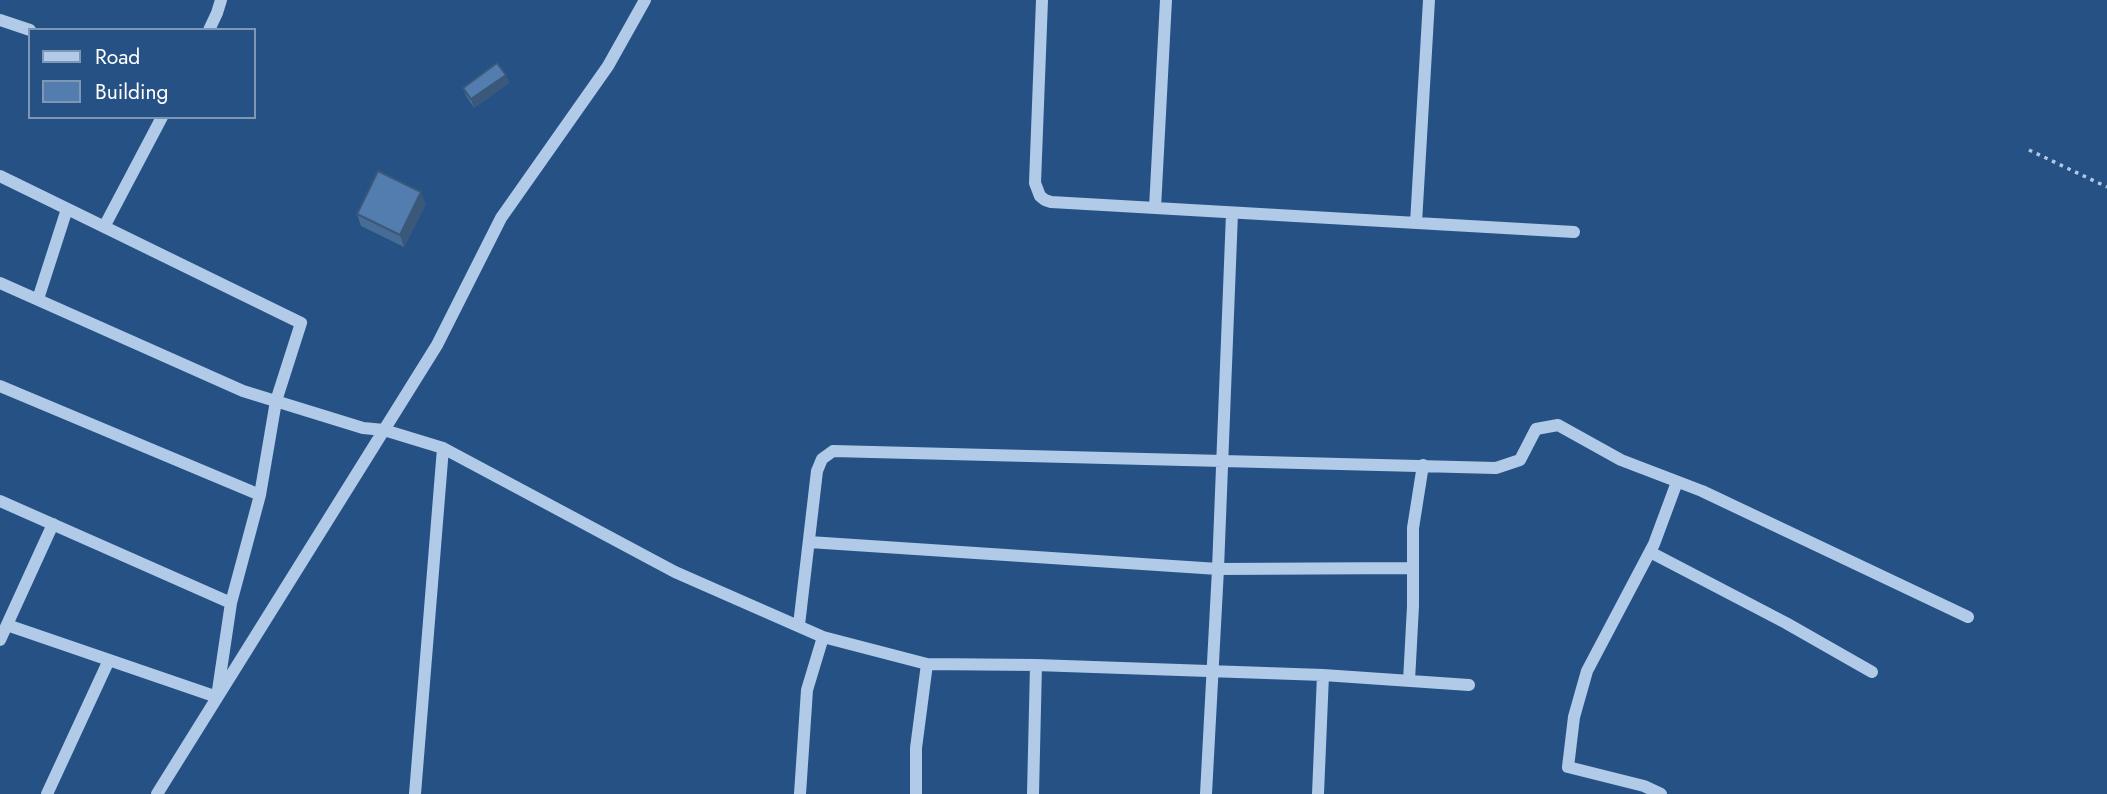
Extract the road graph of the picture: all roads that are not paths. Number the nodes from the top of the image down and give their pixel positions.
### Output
1 (220, 0) edge
2 (645, 0) edge
3 (1042, 0) edge
4 (1166, 0) edge
5 (1429, 0) edge
6 (0, 20) edge
7 (209, 28) edge
8 (28, 29) edge
9 (161, 119) edge
10 (0, 176) edge
11 (1155, 208) junction
12 (67, 209) junction
13 (1231, 213) junction
14 (1416, 223) junction
15 (104, 227) junction
16 (1574, 232) dead end
17 (0, 283) edge
18 (38, 299) junction
19 (0, 386) edge
20 (276, 401) junction
21 (384, 430) junction
22 (443, 448) junction
23 (1222, 462) junction
24 (1423, 465) junction
25 (1677, 482) junction
26 (260, 495) junction
27 (0, 501) edge
28 (53, 524) junction
29 (809, 542) junction
30 (1650, 552) junction
31 (1413, 568) junction
32 (1218, 569) junction
33 (231, 603) junction
34 (1968, 617) dead end
35 (7, 625) junction
36 (799, 625) junction
37 (823, 637) junction
38 (0, 640) edge
39 (108, 660) junction
40 (927, 664) junction
41 (1036, 665) junction
42 (1872, 672) dead end
43 (1212, 673) junction
44 (1323, 675) junction
45 (1409, 681) junction
46 (1469, 685) dead end
47 (217, 697) junction
48 (47, 794) edge
49 (157, 794) edge
50 (415, 794) edge
51 (800, 794) edge
52 (916, 794) edge
53 (1033, 794) edge
54 (1206, 794) edge
55 (1318, 794) edge
56 (1661, 794) edge

1 - 7 street
2 - 21 street
3 - 11 street
4 - 11 street
5 - 14 street
6 - 8 street
9 - 15 street
10 - 12 street
11 - 13 street
12 - 15 street
12 - 18 street
13 - 14 street
13 - 23 street
14 - 16 street
15 - 20 street
17 - 18 street
18 - 20 street
19 - 26 street
20 - 21 street
20 - 26 street
21 - 22 street
21 - 47 street
22 - 36 street
22 - 50 street
23 - 24 street
23 - 29 street
23 - 32 street
24 - 25 street
24 - 31 street
25 - 30 street
25 - 34 street
26 - 33 street
27 - 28 street
28 - 33 street
28 - 35 street
29 - 32 street
29 - 36 street
30 - 42 street
30 - 56 street
31 - 32 street
31 - 45 street
32 - 43 street
33 - 47 street
35 - 38 street
35 - 39 street
36 - 37 street
37 - 40 street
37 - 51 street
39 - 47 street
39 - 48 street
40 - 41 street
40 - 52 street
41 - 43 street
41 - 53 street
43 - 44 street
43 - 54 street
44 - 45 street
44 - 55 street
45 - 46 street
47 - 49 street

